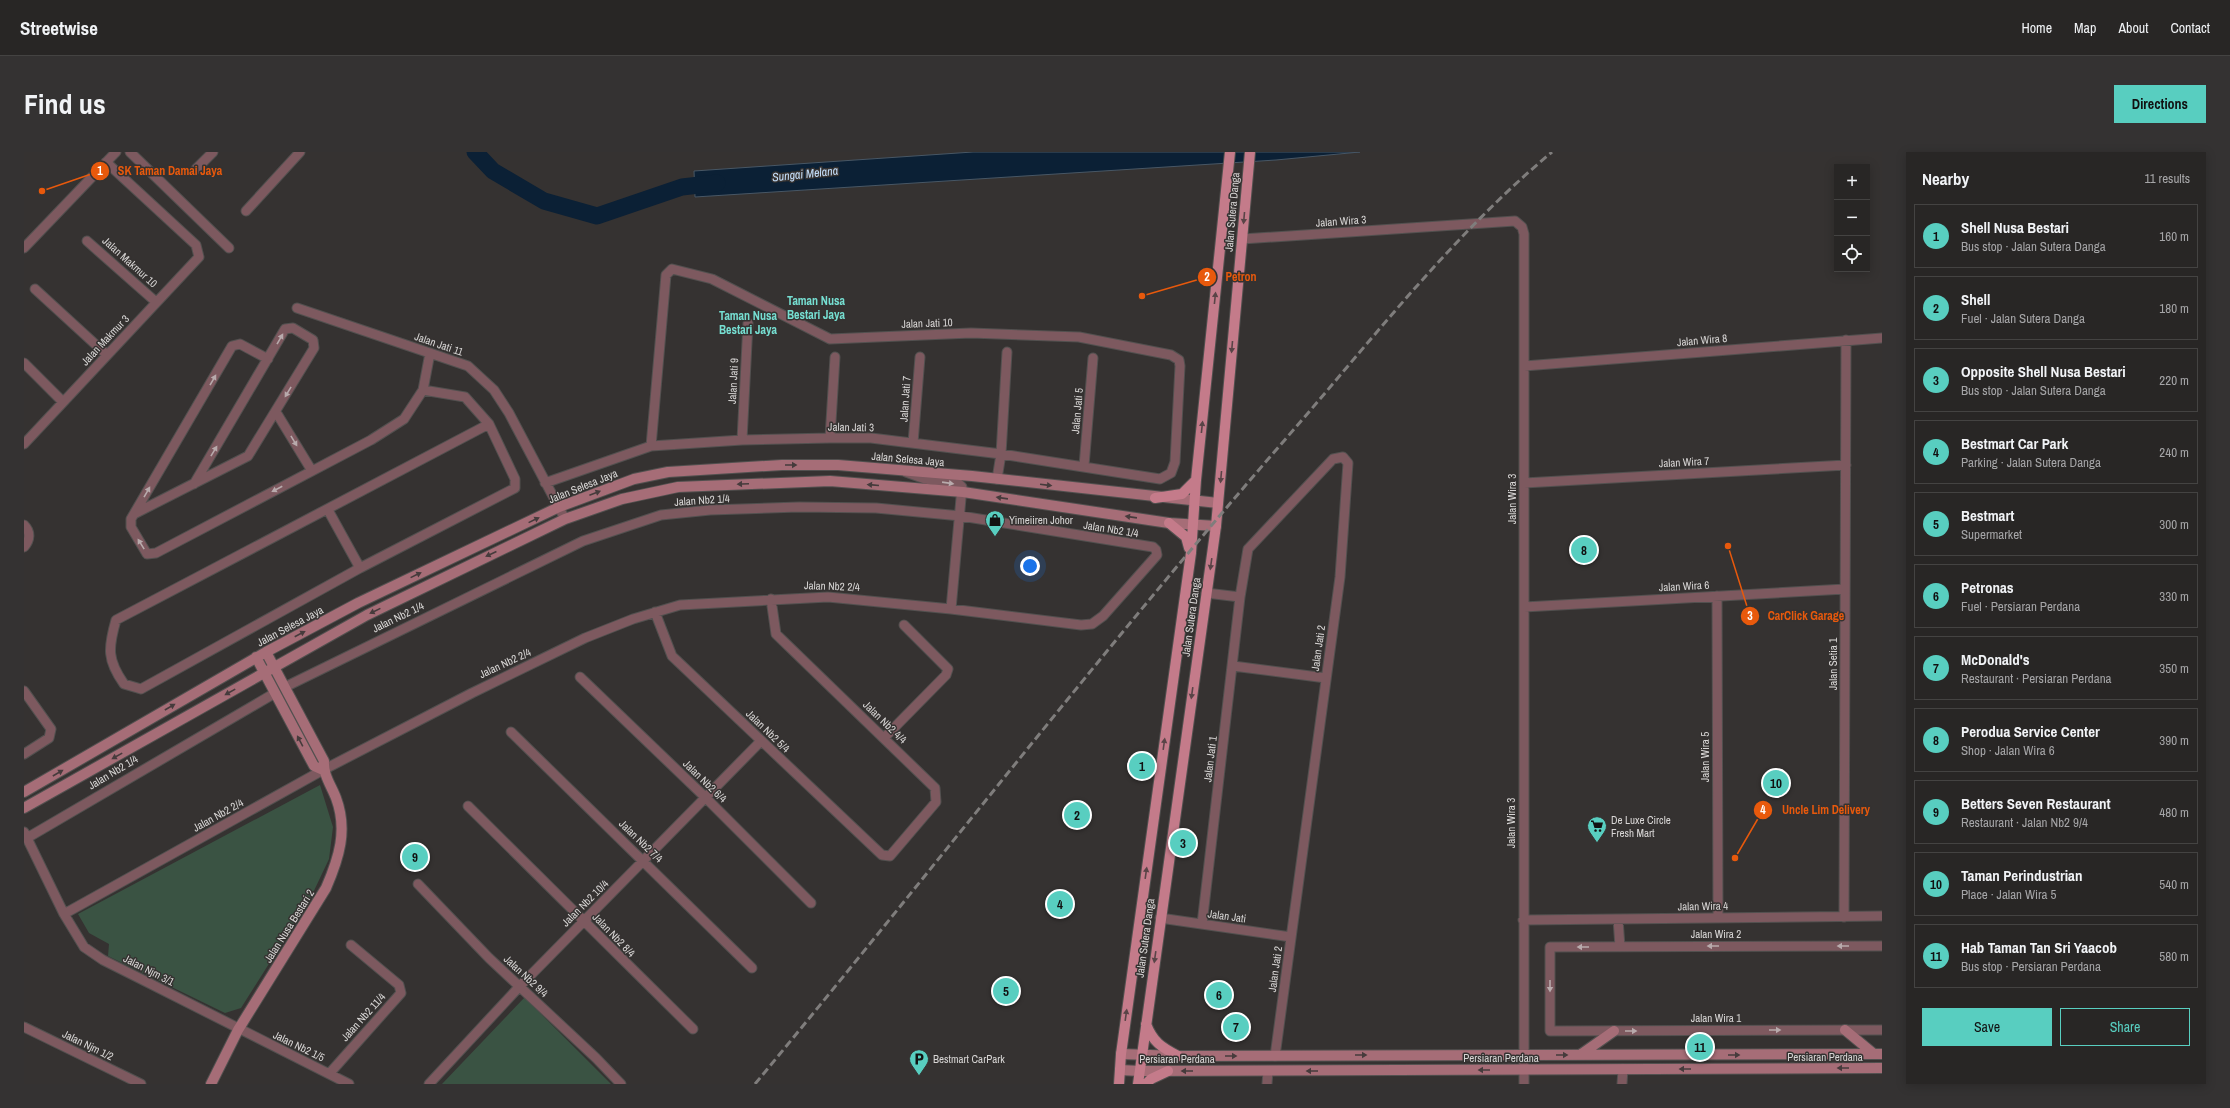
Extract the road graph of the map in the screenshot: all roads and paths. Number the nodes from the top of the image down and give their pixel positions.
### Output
1 (116, 152) edge
2 (130, 152) edge
3 (212, 152) edge
4 (300, 152) edge
5 (1230, 152) edge
6 (1250, 152) edge
7 (106, 162) junction
8 (196, 169) dead end
9 (246, 211) dead end
10 (1242, 239) junction
11 (87, 241) dead end
12 (24, 248) edge
13 (229, 248) dead end
14 (35, 289) dead end
15 (156, 302) junction
16 (297, 308) dead end
17 (748, 323) dead end
18 (1882, 338) edge
19 (1846, 340) junction
20 (1007, 352) dead end
21 (430, 353) junction
22 (107, 355) junction
23 (835, 357) dead end
24 (920, 357) dead end
25 (1093, 358) dead end
26 (268, 359) junction
27 (24, 363) edge
28 (1524, 366) junction
29 (423, 390) junction
30 (63, 402) junction
31 (276, 412) junction
32 (489, 424) junction
33 (830, 438) junction
34 (742, 440) junction
35 (914, 443) junction
36 (24, 444) edge
37 (651, 446) junction
38 (1001, 454) junction
39 (1846, 465) junction
40 (1084, 466) junction
41 (312, 471) junction
42 (902, 471) junction
43 (997, 479) junction
44 (1160, 479) joint
45 (1196, 480) junction
46 (545, 483) junction
47 (1524, 483) junction
48 (194, 484) junction
49 (963, 492) junction
50 (1156, 498) junction
51 (1195, 502) junction
52 (1218, 503) junction
53 (558, 507) junction
54 (328, 510) junction
55 (134, 514) junction
56 (961, 516) junction
57 (565, 520) junction
58 (1169, 523) junction
59 (1193, 524) junction
60 (24, 525) edge
61 (1216, 526) junction
62 (24, 547) edge
63 (1191, 553) junction
64 (360, 568) junction
65 (1845, 589) junction
66 (1206, 593) junction
67 (1240, 596) junction
68 (1716, 596) junction
69 (771, 599) junction
70 (1524, 607) junction
71 (951, 609) junction
72 (655, 612) junction
73 (1092, 624) joint
74 (904, 625) dead end
75 (266, 652) junction
76 (256, 658) junction
77 (1233, 666) junction
78 (274, 667) junction
79 (264, 673) junction
80 (580, 677) dead end
81 (1326, 678) junction
82 (285, 687) junction
83 (24, 691) edge
84 (275, 692) junction
85 (511, 732) dead end
86 (884, 738) junction
87 (761, 741) junction
88 (24, 754) edge
89 (323, 770) junction
90 (24, 792) edge
91 (706, 798) junction
92 (468, 806) dead end
93 (24, 808) edge
94 (25, 835) edge
95 (882, 855) joint
96 (644, 860) junction
97 (418, 884) dead end
98 (812, 903) dead end
99 (64, 914) junction
100 (1882, 916) edge
101 (1844, 917) junction
102 (1160, 918) junction
103 (1718, 918) junction
104 (1618, 919) junction
105 (1523, 920) junction
106 (584, 921) junction
107 (1202, 924) junction
108 (1291, 937) junction
109 (351, 945) dead end
110 (1882, 946) edge
111 (1620, 947) junction
112 (752, 968) dead end
113 (520, 986) junction
114 (1146, 1022) junction
115 (24, 1027) edge
116 (693, 1029) dead end
117 (238, 1030) junction
118 (1845, 1030) junction
119 (1882, 1030) edge
120 (1550, 1031) joint
121 (1614, 1031) junction
122 (1121, 1054) junction
123 (1878, 1054) edge
124 (1141, 1055) junction
125 (1523, 1055) junction
126 (1580, 1055) junction
127 (1178, 1056) junction
128 (1275, 1056) junction
129 (1882, 1068) edge
130 (1623, 1069) junction
131 (1120, 1070) junction
132 (1523, 1070) junction
133 (1140, 1071) junction
134 (1168, 1071) junction
135 (329, 1074) junction
136 (1266, 1080) edge
137 (141, 1084) edge
138 (211, 1084) edge
139 (350, 1084) edge
140 (429, 1084) edge
141 (620, 1084) edge
142 (1119, 1084) edge
143 (1138, 1084) edge
144 (1146, 1084) edge
145 (1524, 1084) edge
146 (1622, 1084) edge

1 - 7 street
2 - 13 street
3 - 8 street
4 - 9 street
45 -> 5 main road, Jalan Sutera Danga
6 -> 10 main road, Jalan Sutera Danga
7 - 12 street
7 - 15 street, Jalan Makmur 3
10 - 28 street, Jalan Wira 3
10 -> 52 main road, Jalan Sutera Danga
11 - 15 street, Jalan Makmur 10
14 - 22 street
15 - 22 street, Jalan Makmur 3
16 - 21 street, Jalan Jati 11
17 - 34 street, Jalan Jati 9
18 - 19 street, Jalan Wira 8
19 - 28 street, Jalan Wira 8
19 - 39 street, Jalan Setia 1
20 - 38 street
21 - 29 street
21 - 46 street, Jalan Jati 11
22 - 30 street, Jalan Makmur 3
23 - 33 street
24 - 35 street, Jalan Jati 7
25 - 40 street, Jalan Jati 5
26 -> 31 street
48 -> 26 street
55 -> 26 street
27 - 30 street
28 - 47 street, Jalan Wira 3
29 - 32 street
29 - 41 street
30 - 36 street, Jalan Makmur 3
31 -> 41 street
31 - 48 street
32 - 54 street
32 - 64 street
33 - 34 street, Jalan Jati 3
33 - 35 street, Jalan Jati 3
34 - 37 street, Jalan Jati 3
35 - 38 street, Jalan Jati 3
37 - 44 street, Jalan Jati 10
37 - 46 street, Jalan Jati 3
38 - 40 street, Jalan Jati 3
38 - 43 street
39 - 47 street, Jalan Wira 7
39 - 65 street, Jalan Setia 1
40 - 44 street, Jalan Jati 3
41 -> 55 street
42 - 43 main road, Jalan Selesa Jaya
42 -> 49 street
53 -> 42 main road, Jalan Selesa Jaya
43 -> 50 main road, Jalan Selesa Jaya
45 - 50 main road
45 - 51 main road, Jalan Sutera Danga
46 - 53 street, Jalan Jati 11
47 - 70 street, Jalan Wira 3
48 - 55 street
49 - 56 street
49 -> 57 main road
58 -> 49 main road
50 - 51 main road, Jalan Selesa Jaya
51 - 52 main road, Jalan Selesa Jaya
51 - 59 main road, Jalan Sutera Danga
52 - 61 main road, Jalan Sutera Danga
53 - 57 street, Jalan Jati 11
75 -> 53 main road, Jalan Selesa Jaya
54 - 64 street
54 - 64 street
56 - 71 street
56 - 73 street, Jalan Nb2 1/4
56 - 82 street, Jalan Nb2 1/4
57 -> 78 main road
58 - 59 main road
58 - 63 main road
59 - 61 main road
59 - 63 main road, Jalan Sutera Danga
60 - 62 street
61 -> 66 main road, Jalan Sutera Danga
122 -> 63 main road, Jalan Sutera Danga
65 - 68 street, Jalan Wira 6
65 - 101 street, Jalan Setia 1
66 - 67 street
66 -> 102 main road, Jalan Sutera Danga
67 - 77 street, Jalan Jati 1
67 - 81 street, Jalan Jati 2
68 - 70 street, Jalan Wira 6
68 - 103 street, Jalan Wira 5
69 - 71 street, Jalan Nb2 2/4
69 - 72 street, Jalan Nb2 2/4
69 - 86 street, Jalan Nb2 4/4
70 - 105 street, Jalan Wira 3
71 - 73 street, Jalan Nb2 2/4
72 - 87 street, Jalan Nb2 5/4
72 - 89 street, Jalan Nb2 2/4
74 - 86 street
75 - 76 main road, Jalan Selesa Jaya
75 - 78 main road, Jalan Nusa Bestari 2
76 - 79 main road, Jalan Nusa Bestari 2
90 -> 76 main road, Jalan Selesa Jaya
77 - 81 street
77 - 107 street, Jalan Jati 1
78 - 79 main road
78 - 82 main road, Jalan Nusa Bestari 2
79 - 84 main road, Jalan Nusa Bestari 2
79 -> 93 main road
80 - 91 street, Jalan Nb2 6/4
81 - 108 street, Jalan Jati 2
82 - 89 main road, Jalan Nusa Bestari 2
83 - 88 street
89 -> 84 main road, Jalan Nusa Bestari 2
84 - 94 street, Jalan Nb2 1/4
85 - 96 street, Jalan Nb2 7/4
86 - 95 street, Jalan Nb2 4/4
87 - 91 street, Jalan Nb2 10/4
87 - 95 street, Jalan Nb2 5/4
89 - 99 street, Jalan Nb2 2/4
89 - 117 main road, Jalan Nusa Bestari 2
91 - 96 street, Jalan Nb2 10/4
91 - 98 street, Jalan Nb2 6/4
92 - 106 street, Jalan Nb2 8/4
94 - 99 street
96 - 106 street, Jalan Nb2 10/4
96 - 112 street, Jalan Nb2 7/4
97 - 113 street, Jalan Nb2 9/4
99 - 117 street, Jalan Njm 3/1
100 - 101 street, Jalan Wira 4
101 - 103 street, Jalan Wira 4
102 - 107 street, Jalan Jati
102 -> 114 main road, Jalan Sutera Danga
103 - 104 street, Jalan Wira 4
104 - 105 street, Jalan Wira 4
104 - 111 street
105 - 125 street, Jalan Wira 3
106 - 113 street, Jalan Nb2 10/4
106 - 116 street, Jalan Nb2 8/4
107 - 108 street, Jalan Jati
108 - 128 street, Jalan Jati 2
109 - 135 street, Jalan Nb2 11/4
110 -> 111 street, Jalan Wira 2
111 -> 120 street, Jalan Wira 2
113 - 140 street, Jalan Nb2 10/4
113 - 141 street, Jalan Nb2 9/4
114 - 124 main road, Jalan Sutera Danga
114 - 127 main road
115 - 137 street, Jalan Njm 1/2
117 - 135 street, Jalan Nb2 1/5
117 - 138 main road, Jalan Nusa Bestari 2
118 - 119 street, Jalan Wira 1
121 -> 118 street, Jalan Wira 1
118 - 123 main road
120 - 121 street, Jalan Wira 1
121 - 126 main road
122 - 124 main road, Persiaran Perdana
122 - 131 main road, Jalan Sutera Danga
126 -> 123 main road, Persiaran Perdana
124 - 127 main road, Persiaran Perdana
124 - 133 main road, Jalan Sutera Danga
125 -> 126 main road, Persiaran Perdana
128 -> 125 main road, Persiaran Perdana
125 - 132 street, Jalan Wira 3
127 -> 128 main road, Persiaran Perdana
129 -> 130 main road, Persiaran Perdana
130 - 132 main road, Persiaran Perdana
130 - 146 street
131 - 133 main road, Persiaran Perdana
131 - 142 main road, Jalan Sutera Danga
132 -> 136 main road, Persiaran Perdana
132 - 145 street, Jalan Wira 3
133 - 134 main road, Persiaran Perdana
133 - 143 main road, Jalan Sutera Danga
136 -> 134 main road, Persiaran Perdana
134 - 144 main road
135 - 139 street, Jalan Nb2 1/5

